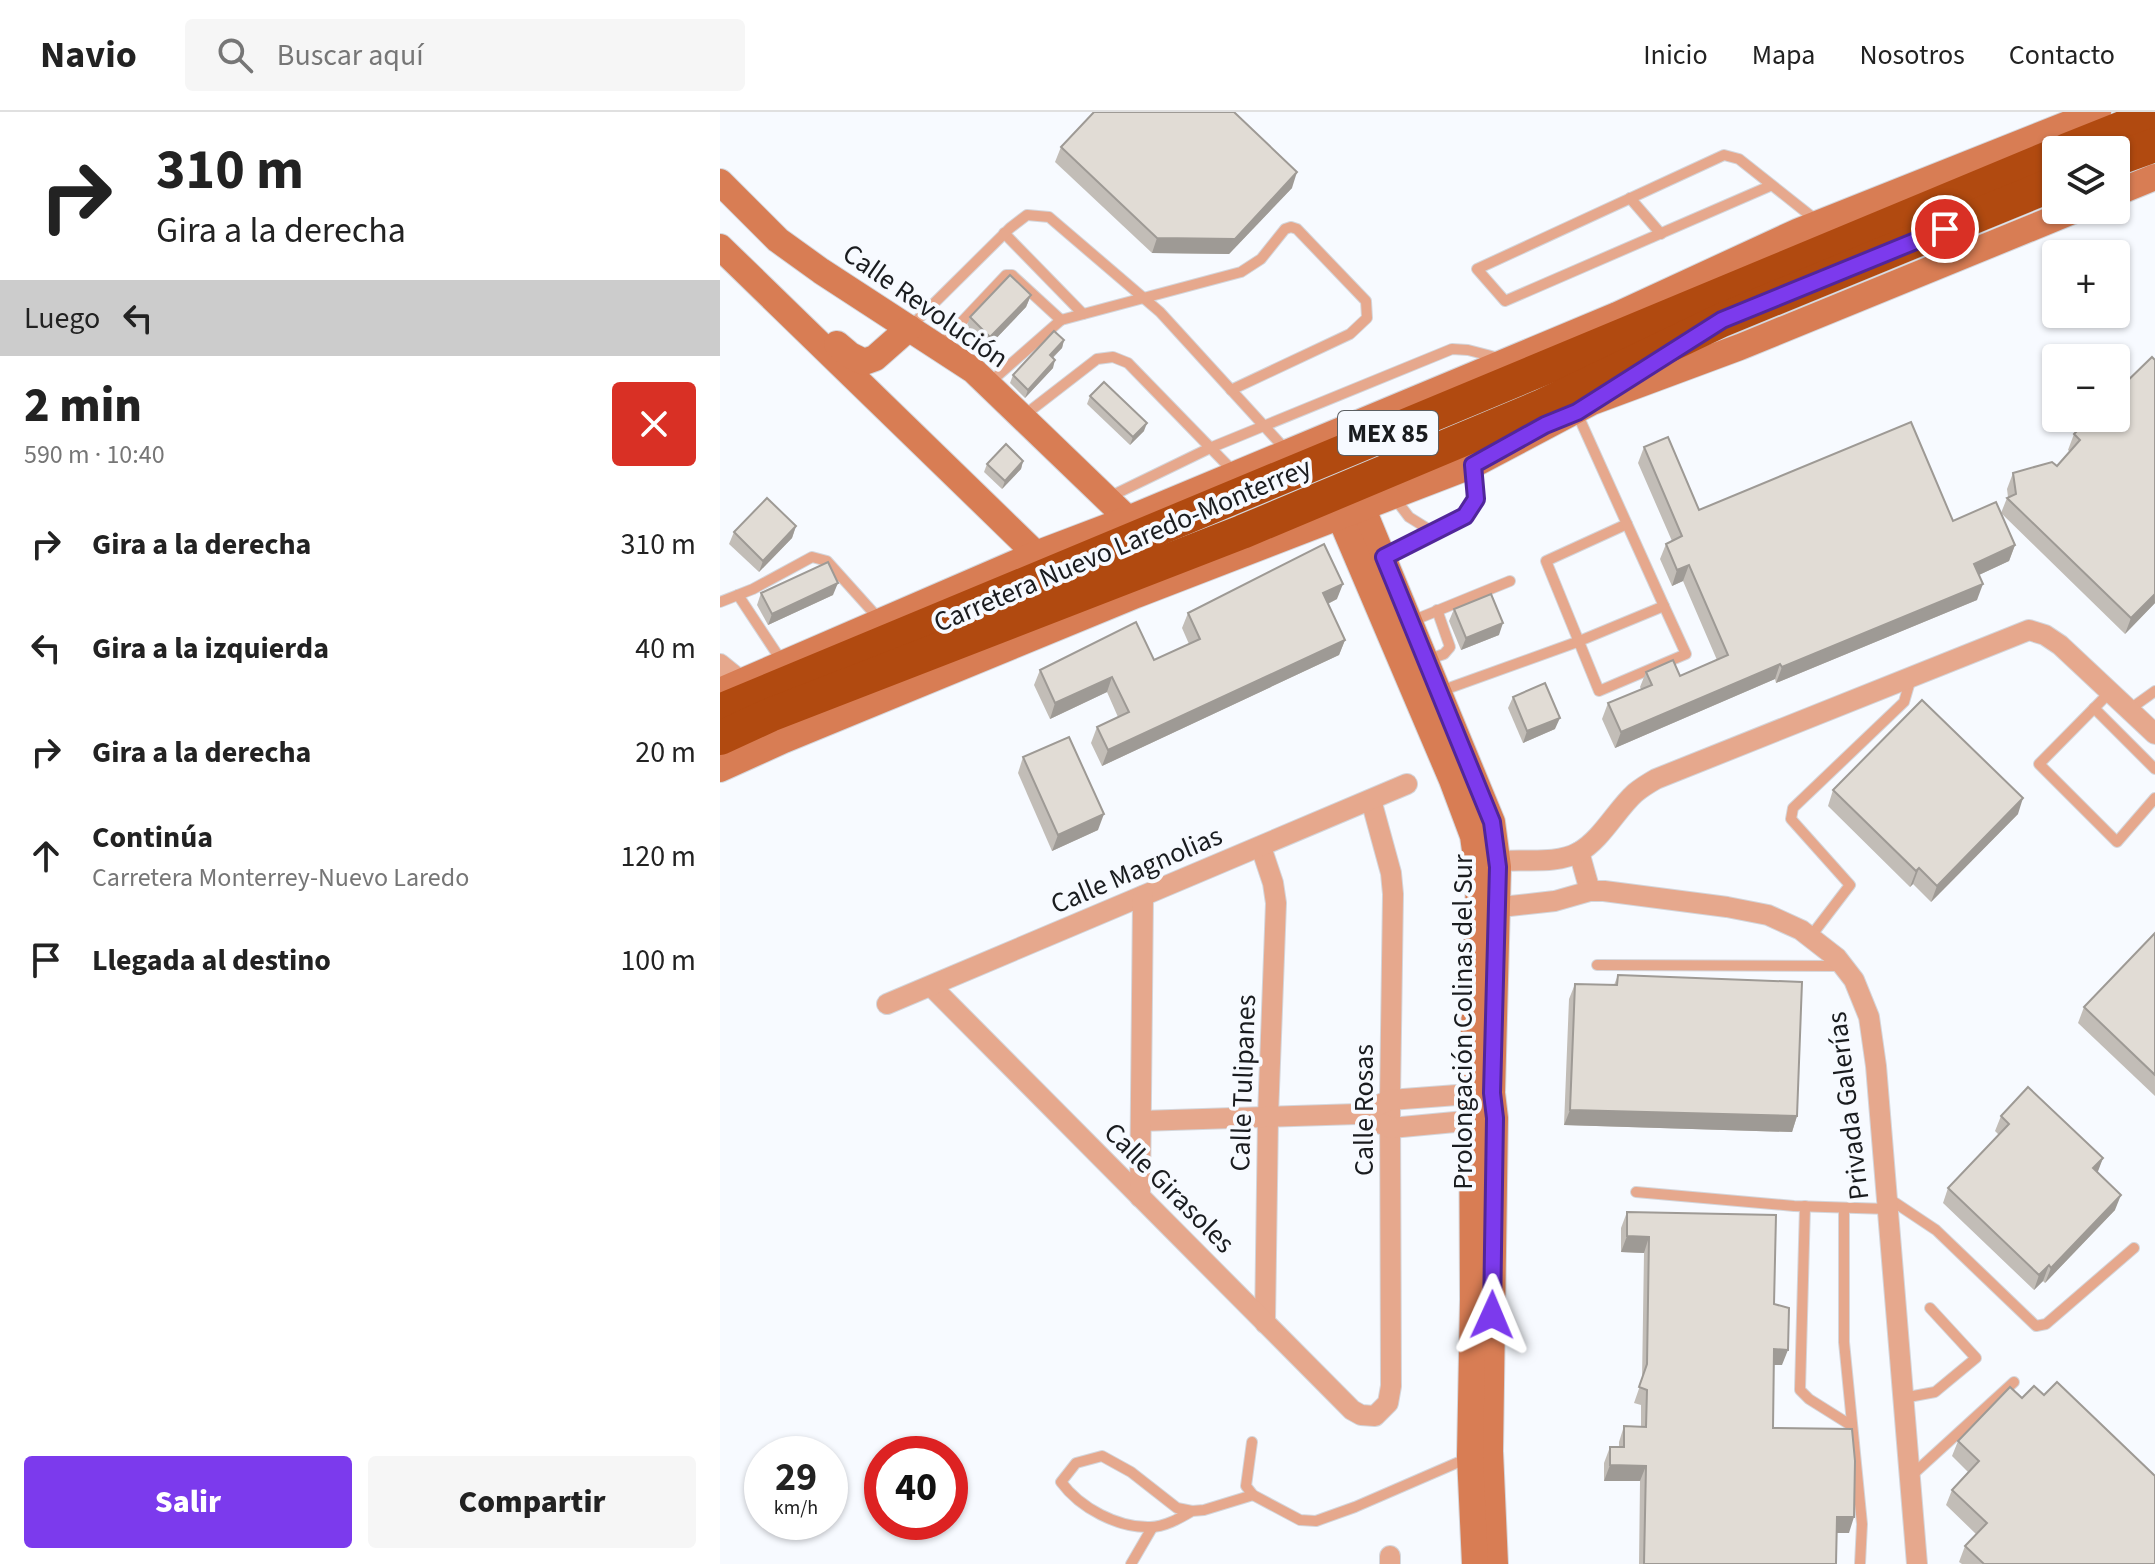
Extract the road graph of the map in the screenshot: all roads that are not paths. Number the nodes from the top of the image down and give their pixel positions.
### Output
1 (2098, 112) edge
2 (2155, 115) edge
3 (2102, 136) edge
4 (2155, 145) edge
5 (2130, 154) edge
6 (2042, 161) edge
7 (2155, 177) edge
8 (720, 182) edge
9 (1770, 186) junction
10 (2130, 187) edge
11 (2042, 189) edge
12 (1630, 198) junction
13 (1821, 224) junction
14 (2042, 224) edge
15 (1004, 233) junction
16 (1661, 234) junction
17 (720, 247) edge
18 (1758, 279) junction
19 (1144, 298) junction
20 (1083, 314) junction
21 (1617, 315) junction
22 (1061, 320) junction
23 (909, 328) junction
24 (809, 333) junction
25 (939, 347) junction
26 (1508, 360) junction
27 (988, 384) junction
28 (1231, 390) junction
29 (1579, 403) junction
30 (1022, 417) junction
31 (1545, 425) junction
32 (1265, 426) junction
33 (1210, 448) junction
34 (1289, 452) junction
35 (1473, 465) junction
36 (1235, 474) junction
37 (1384, 485) junction
38 (1105, 499) junction
39 (1351, 512) junction
40 (1128, 519) junction
41 (1627, 524) junction
42 (1242, 532) junction
43 (1433, 532) junction
44 (1036, 554) junction
45 (1384, 557) junction
46 (1510, 581) dead end
47 (738, 595) junction
48 (1136, 595) junction
49 (720, 602) edge
50 (1664, 606) junction
51 (1437, 610) junction
52 (882, 621) junction
53 (1399, 626) junction
54 (1577, 642) junction
55 (783, 663) junction
56 (1416, 664) junction
57 (1911, 675) junction
58 (724, 688) edge
59 (2111, 691) junction
60 (2155, 691) edge
61 (1429, 695) junction
62 (2094, 708) junction
63 (2130, 709) junction
64 (2155, 734) edge
65 (720, 738) edge
66 (720, 769) edge
67 (2155, 769) edge
68 (1407, 784) dead end
69 (2155, 798) edge
70 (1371, 800) junction
71 (1261, 847) junction
72 (1579, 852) junction
73 (1487, 862) junction
74 (1590, 891) junction
75 (1143, 896) junction
76 (1487, 908) junction
77 (1811, 936) junction
78 (1597, 965) dead end
79 (1845, 966) junction
80 (932, 987) junction
81 (887, 1004) dead end
82 (1390, 1100) junction
83 (1483, 1106) junction
84 (1358, 1114) junction
85 (1268, 1116) junction
86 (1141, 1121) junction
87 (1391, 1128) junction
88 (1636, 1192) dead end
89 (1140, 1197) junction
90 (1888, 1203) junction
91 (1805, 1206) junction
92 (1844, 1208) junction
93 (2134, 1248) dead end
94 (1930, 1308) dead end
95 (1265, 1323) junction
96 (2014, 1382) dead end
97 (1903, 1398) junction
98 (1375, 1416) joint
99 (1852, 1426) junction
100 (1252, 1442) dead end
101 (1480, 1454) junction
102 (1910, 1477) junction
103 (1253, 1495) junction
104 (1192, 1511) junction
105 (1152, 1528) junction
106 (1131, 1564) edge
107 (1475, 1564) edge
108 (1495, 1564) edge
109 (1860, 1564) edge
110 (1917, 1564) edge

1 - 13 street
2 - 3 highway, MEX 85
4 - 5 highway
6 - 18 highway, Carretera Nuevo Laredo-Monterrey / MEX 85
7 - 10 street
8 - 23 street, Calle Revolución
9 - 12 lane
9 - 13 lane
9 - 16 lane
11 - 29 highway, MEX 85
12 - 16 lane
12 - 16 lane
13 - 21 street
14 - 29 street
15 - 19 lane
15 - 20 lane
15 - 23 lane
17 - 24 street
18 - 21 highway
18 - 58 highway, Carretera Nuevo Laredo-Monterrey / MEX 85
19 - 20 lane
19 - 28 lane
19 - 28 lane
20 - 22 lane
21 - 26 street
22 - 25 lane
22 - 27 lane
23 - 24 street
23 - 25 street, Calle Revolución
24 - 44 street
25 - 27 street, Calle Revolución
26 - 32 lane
26 - 34 street
27 - 30 street, Calle Revolución
28 - 32 lane
29 - 31 street
29 - 37 highway, MEX 85
29 - 41 lane
30 - 33 lane
30 - 38 street, Calle Revolución
31 - 35 street
31 - 37 highway
32 - 33 lane
32 - 34 lane
33 - 36 lane
33 - 38 lane
34 - 36 street
35 - 37 street
35 - 43 lane
36 - 40 street
37 - 39 street
37 - 42 highway, MEX 85
37 - 43 lane
38 - 40 street, Calle Revolución
39 - 45 street, Prolongación Colinas del Sur
39 - 48 street
39 - 53 street, Prolongación Colinas del Sur
40 - 44 street
41 - 50 lane
41 - 54 lane
42 - 48 highway
42 - 65 highway, MEX 85
43 - 45 lane
44 - 52 street
45 - 53 street, Prolongación Colinas del Sur
46 - 51 lane
47 - 49 lane
47 - 52 lane
47 - 55 lane
48 - 66 street
50 - 54 lane
50 - 54 lane
51 - 53 lane
51 - 56 lane
52 - 55 street
53 - 56 street, Prolongación Colinas del Sur
54 - 61 lane
55 - 58 street
56 - 61 street, Prolongación Colinas del Sur
57 - 59 street
57 - 72 street
57 - 77 lane
59 - 62 lane
59 - 63 street
60 - 63 lane
61 - 73 street, Prolongación Colinas del Sur
62 - 67 lane
62 - 69 lane
63 - 64 street
68 - 70 street, Calle Magnolias
70 - 71 street, Calle Magnolias
70 - 82 street, Calle Rosas
71 - 75 street, Calle Magnolias
71 - 85 street, Calle Tulipanes
72 - 73 street
72 - 74 street
73 - 76 street, Prolongación Colinas del Sur
74 - 76 street, Privada Galerías
74 - 77 street, Privada Galerías
75 - 80 street, Calle Magnolias
75 - 86 street
76 - 83 street, Prolongación Colinas del Sur
77 - 79 street, Privada Galerías
78 - 79 lane
79 - 90 street, Privada Galerías
80 - 81 street, Calle Magnolias
80 - 89 street, Calle Girasoles
82 - 83 street
82 - 84 street
82 - 87 street, Calle Rosas
83 - 87 street
83 - 101 street, Prolongación Colinas del Sur
84 - 85 street
84 - 87 street
85 - 86 street
85 - 95 street, Calle Tulipanes
86 - 89 street
87 - 98 street, Calle Rosas
88 - 91 lane
89 - 95 street, Calle Girasoles
90 - 92 lane
90 - 93 lane
90 - 97 street, Privada Galerías
91 - 92 lane
91 - 99 lane
92 - 99 lane
94 - 97 lane
95 - 98 street, Calle Girasoles
96 - 102 lane
97 - 102 street, Privada Galerías
99 - 109 lane
100 - 103 lane
101 - 103 lane
101 - 107 street, Prolongación Colinas del Sur
101 - 108 street, Prolongación Colinas del Sur
102 - 110 street, Privada Galerías
103 - 104 lane
104 - 105 lane
104 - 105 lane
105 - 106 lane

